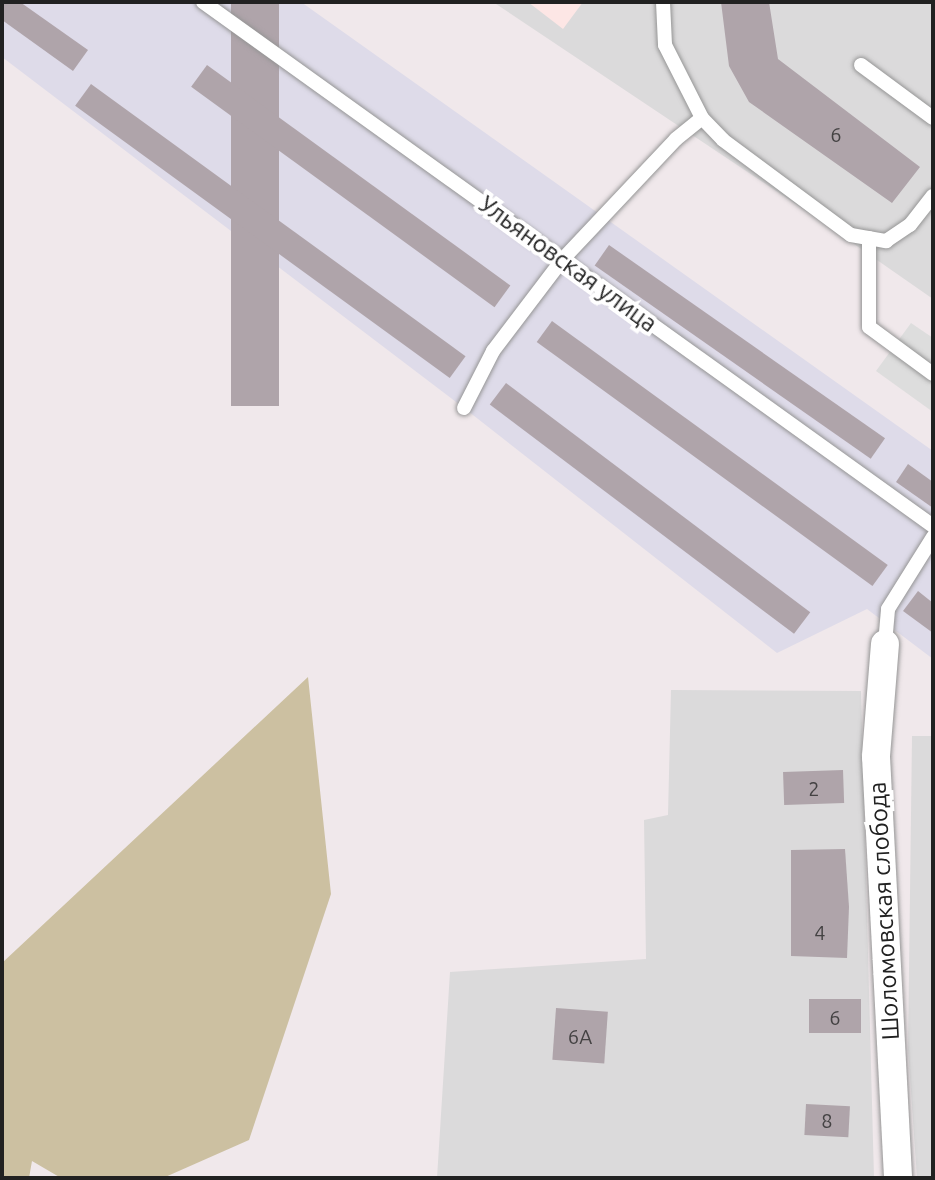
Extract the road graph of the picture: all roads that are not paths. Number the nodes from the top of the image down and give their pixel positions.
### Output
1 (203, 2) edge
2 (663, 2) edge
3 (861, 65) dead end
4 (702, 118) junction
5 (933, 118) edge
6 (933, 196) edge
7 (869, 238) junction
8 (562, 260) junction
9 (933, 374) edge
10 (464, 408) dead end
11 (933, 526) edge
12 (933, 537) edge
13 (885, 644) joint
14 (898, 1178) edge

1 - 8 lane, Ульяновская улица
2 - 4 lane
3 - 5 lane
4 - 7 lane
4 - 8 lane
6 - 7 lane
7 - 9 lane
8 - 10 lane
8 - 11 lane, Ульяновская улица
12 - 13 lane
13 - 14 street, Шоломовская слобода

